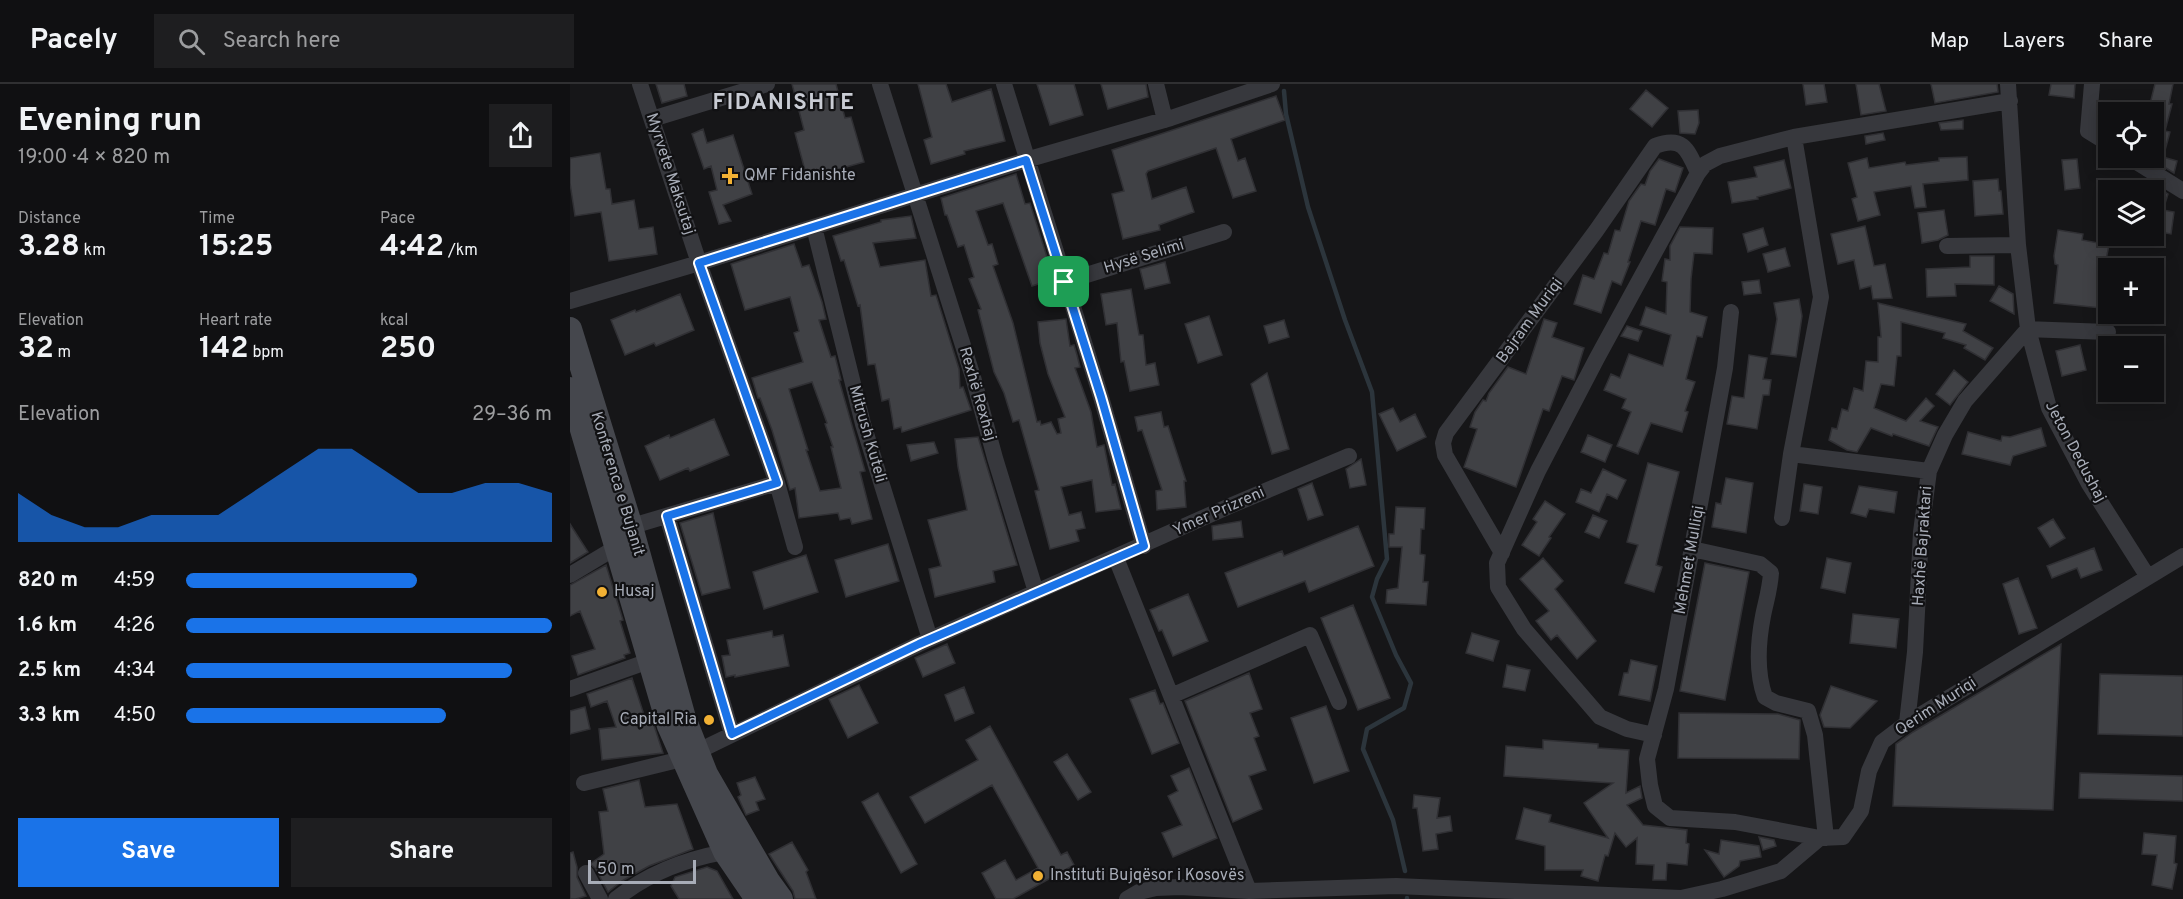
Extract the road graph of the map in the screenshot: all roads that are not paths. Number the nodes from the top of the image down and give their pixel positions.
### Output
1 (640, 84) edge
2 (767, 84) edge
3 (880, 84) edge
4 (1004, 84) edge
5 (1156, 84) edge
6 (1272, 84) edge
7 (2008, 84) edge
8 (2092, 84) edge
9 (2010, 101) junction
10 (652, 119) junction
11 (1165, 120) junction
12 (1794, 137) junction
13 (2098, 137) edge
14 (1026, 160) junction
15 (2146, 168) edge
16 (1698, 173) junction
17 (2183, 191) edge
18 (916, 195) junction
19 (814, 227) junction
20 (1224, 232) dead end
21 (2018, 245) junction
22 (1947, 246) dead end
23 (699, 263) junction
24 (1064, 282) junction
25 (570, 301) edge
26 (1731, 312) dead end
27 (570, 329) edge
28 (2028, 329) junction
29 (2108, 332) dead end
30 (570, 389) edge
31 (580, 413) edge
32 (1791, 454) junction
33 (1349, 456) dead end
34 (1929, 471) junction
35 (777, 483) junction
36 (667, 516) junction
37 (1782, 518) dead end
38 (624, 534) junction
39 (1144, 546) junction
40 (795, 548) dead end
41 (1692, 549) junction
42 (1502, 553) junction
43 (2183, 556) edge
44 (1116, 558) junction
45 (570, 575) edge
46 (2148, 577) junction
47 (1036, 592) junction
48 (930, 639) junction
49 (649, 661) junction
50 (570, 689) edge
51 (1171, 696) junction
52 (1339, 702) dead end
53 (1907, 723) junction
54 (732, 734) junction
55 (1654, 735) junction
56 (689, 754) junction
57 (584, 783) dead end
58 (1823, 838) junction
59 (725, 852) junction
60 (586, 873) dead end
61 (1249, 891) junction
62 (600, 899) edge
63 (616, 899) edge
64 (757, 899) edge
65 (781, 899) edge
66 (1127, 899) edge

1 - 10 street, Myrvete Maksutaj
2 - 10 street
3 - 18 street, Rexhë Rexhaj
4 - 14 street
5 - 11 street
6 - 11 street
7 - 9 street, Jeton Dedushaj
8 - 13 street
9 - 12 street
9 - 21 street, Jeton Dedushaj
10 - 23 street, Myrvete Maksutaj
11 - 14 street
12 - 16 street
12 - 32 street
14 - 18 street
14 - 24 street
15 - 17 street
16 - 42 street
16 - 42 street, Bajram Muriqi
18 - 19 street
18 - 47 street, Rexhë Rexhaj
19 - 23 street
19 - 48 street, Mitrush Kuteli
20 - 24 street, Hysë Selimi
21 - 22 street
21 - 28 street, Jeton Dedushaj
23 - 25 street
23 - 35 street, Myrvete Maksutaj
24 - 39 street
26 - 41 street, Mehmet Mulliqi
27 - 31 main road, Konferenca e Bujanit
28 - 29 street
28 - 34 street, Haxhë Bajraktari
28 - 46 street, Jeton Dedushaj
30 - 31 main road, Konferenca e Bujanit
31 - 38 main road, Konferenca e Bujanit
32 - 34 street
32 - 37 street
33 - 39 street, Ymer Prizreni
34 - 53 street, Haxhë Bajraktari
35 - 36 street
35 - 40 street, Myrvete Maksutaj
36 - 38 street
36 - 54 street
38 - 45 street
38 - 49 main road, Konferenca e Bujanit
38 - 56 main road, Konferenca e Bujanit
39 - 44 street, Ymer Prizreni
41 - 55 street, Mehmet Mulliqi
41 - 58 street
42 - 55 street
43 - 46 street, Qerim Muriqi
44 - 47 street, Ymer Prizreni
44 - 51 street
46 - 53 street, Qerim Muriqi
47 - 48 street, Ymer Prizreni
48 - 54 street, Ymer Prizreni
49 - 50 street
49 - 56 main road, Konferenca e Bujanit
51 - 52 street
51 - 61 street
53 - 58 street, Qerim Muriqi
54 - 56 street, Ymer Prizreni
55 - 58 street, Mehmet Mulliqi
56 - 57 street, Ymer Prizreni
56 - 59 main road, Konferenca e Bujanit
56 - 65 main road, Konferenca e Bujanit
58 - 61 street
59 - 63 street
59 - 64 main road, Konferenca e Bujanit
60 - 62 street
61 - 66 street

